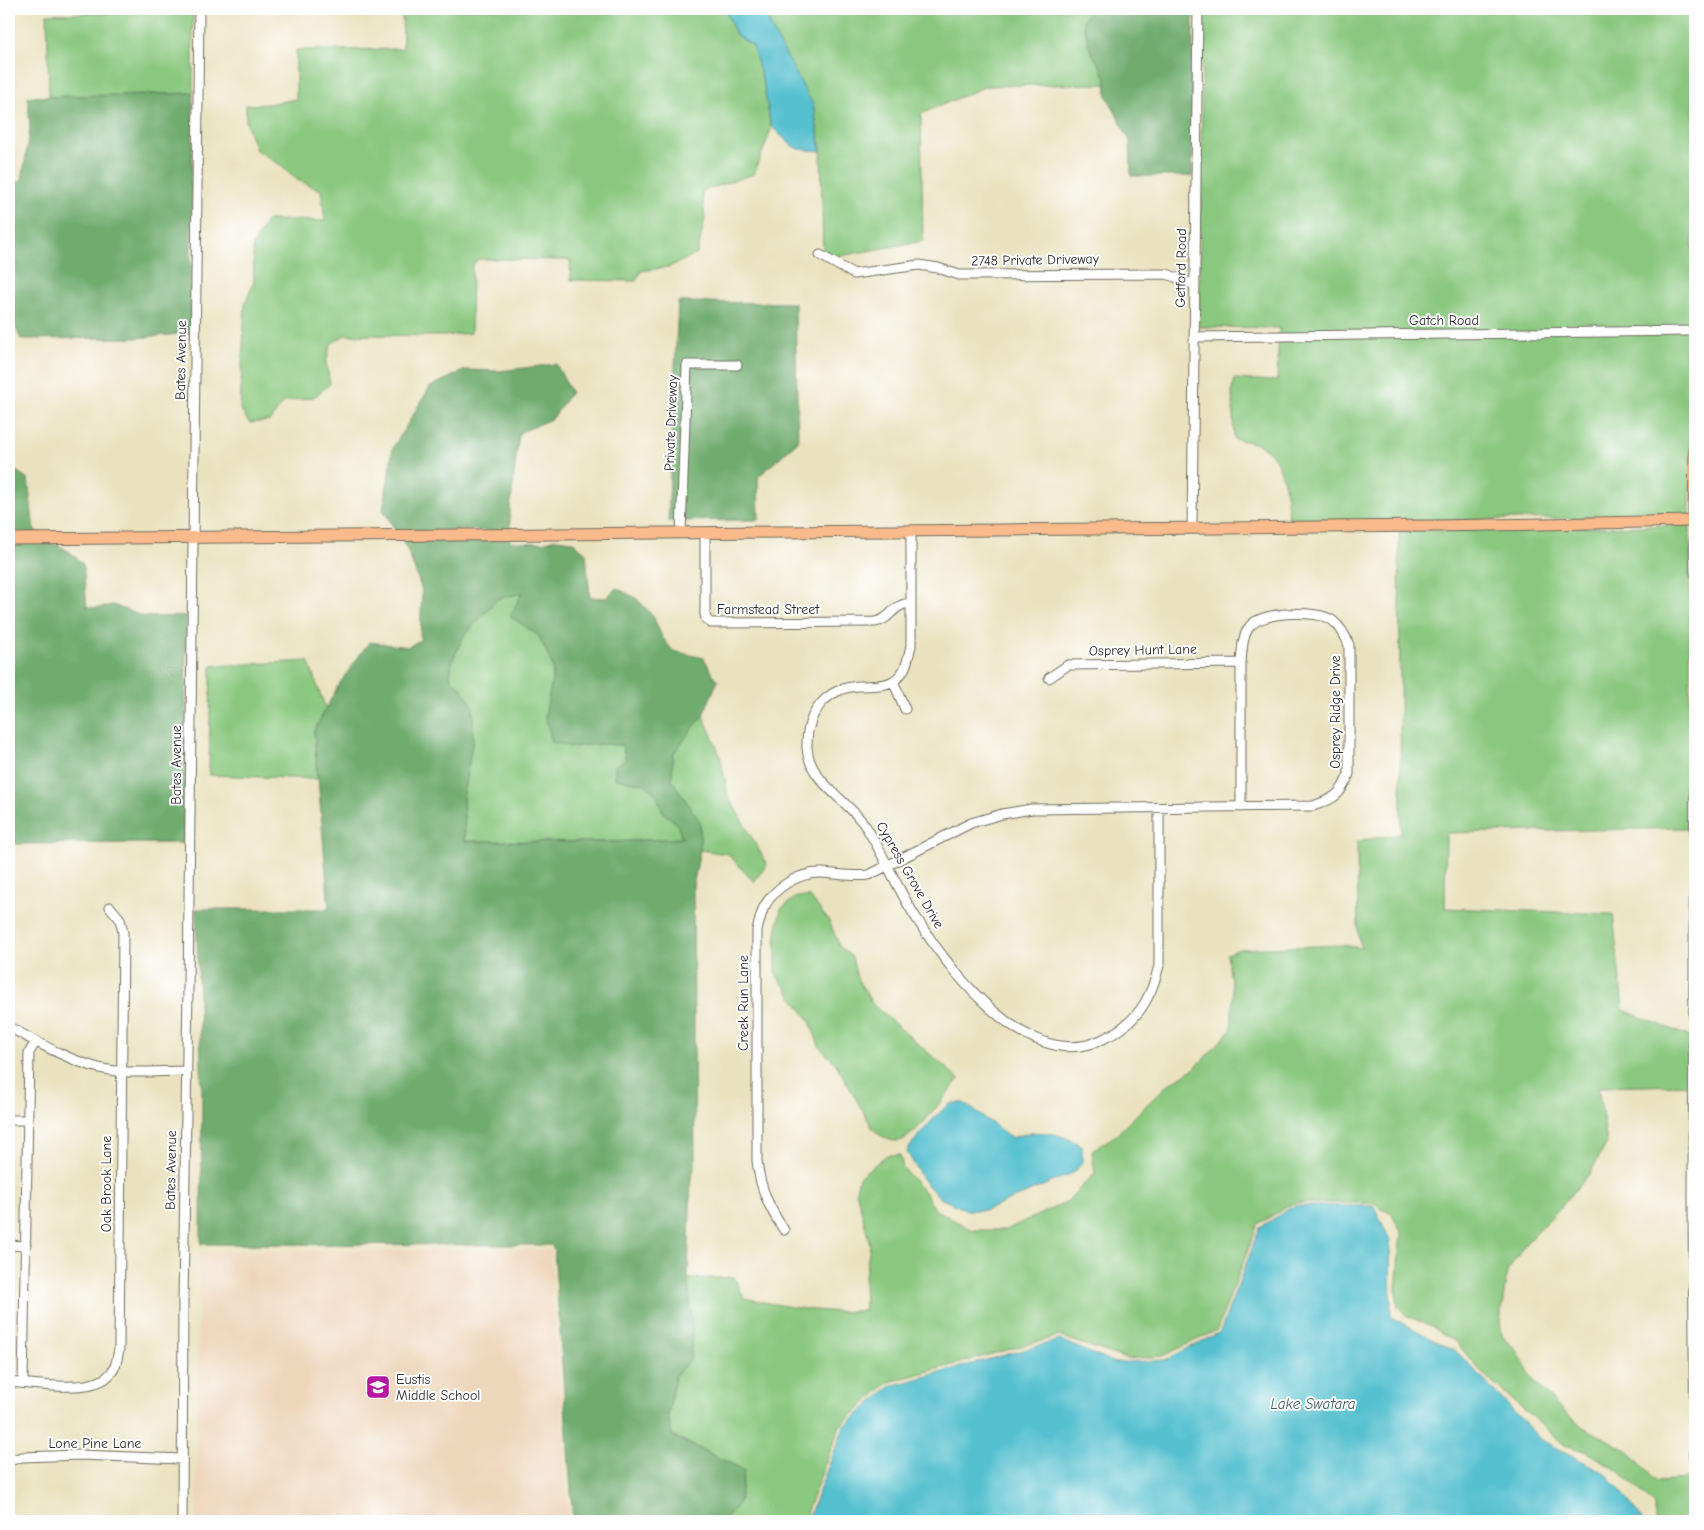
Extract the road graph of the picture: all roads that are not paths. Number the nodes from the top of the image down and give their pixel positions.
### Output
1 (199, 9) edge
2 (1198, 9) edge
3 (820, 255) dead end
4 (1195, 285) junction
5 (1695, 332) edge
6 (1194, 337) junction
7 (737, 365) dead end
8 (1695, 448) edge
9 (1694, 521) edge
10 (1192, 528) junction
11 (912, 531) junction
12 (681, 533) junction
13 (705, 533) junction
14 (192, 538) junction
15 (9, 539) edge
16 (1695, 573) edge
17 (911, 603) junction
18 (1241, 663) junction
19 (1049, 678) dead end
20 (893, 682) junction
21 (905, 709) dead end
22 (1695, 745) edge
23 (1240, 807) junction
24 (1159, 808) junction
25 (887, 867) junction
26 (110, 907) dead end
27 (9, 1027) edge
28 (36, 1041) junction
29 (120, 1071) junction
30 (187, 1071) junction
31 (9, 1120) edge
32 (28, 1120) junction
33 (784, 1230) dead end
34 (9, 1246) edge
35 (26, 1246) junction
36 (9, 1382) edge
37 (23, 1384) junction
38 (182, 1459) junction
39 (9, 1461) edge
40 (1695, 1478) edge
41 (182, 1521) edge

1 - 14 street, Bates Avenue
2 - 4 street, Getford Road
3 - 4 street, 2748 Private Driveway
4 - 6 street, Getford Road
5 - 6 street, Gatch Road
6 - 10 street, Getford Road
7 - 12 street, Private Driveway
8 - 9 main road
9 - 10 main road
9 - 16 street
10 - 11 main road
11 - 13 main road
11 - 17 street
12 - 13 main road
12 - 14 main road
13 - 17 street, Farmstead Street
14 - 15 main road
14 - 30 street, Bates Avenue
17 - 20 street
18 - 19 street, Osprey Hunt Lane
18 - 23 street, Osprey Ridge Drive
18 - 23 street, Osprey Ridge Drive
20 - 21 street
20 - 25 street, Cypress Grove Drive
22 - 40 street
23 - 24 street, Osprey Ridge Drive
24 - 25 street, Osprey Ridge Drive
24 - 25 street, Cypress Grove Drive
25 - 33 street, Creek Run Lane
26 - 29 street, Oak Brook Lane
27 - 28 street
28 - 29 street
28 - 32 street
29 - 30 street
29 - 37 street, Oak Brook Lane
30 - 38 street, Bates Avenue
31 - 32 street
32 - 35 street
34 - 35 street
35 - 37 street
36 - 37 street, Oak Brook Lane
38 - 39 street, Lone Pine Lane
38 - 41 street, Bates Avenue

